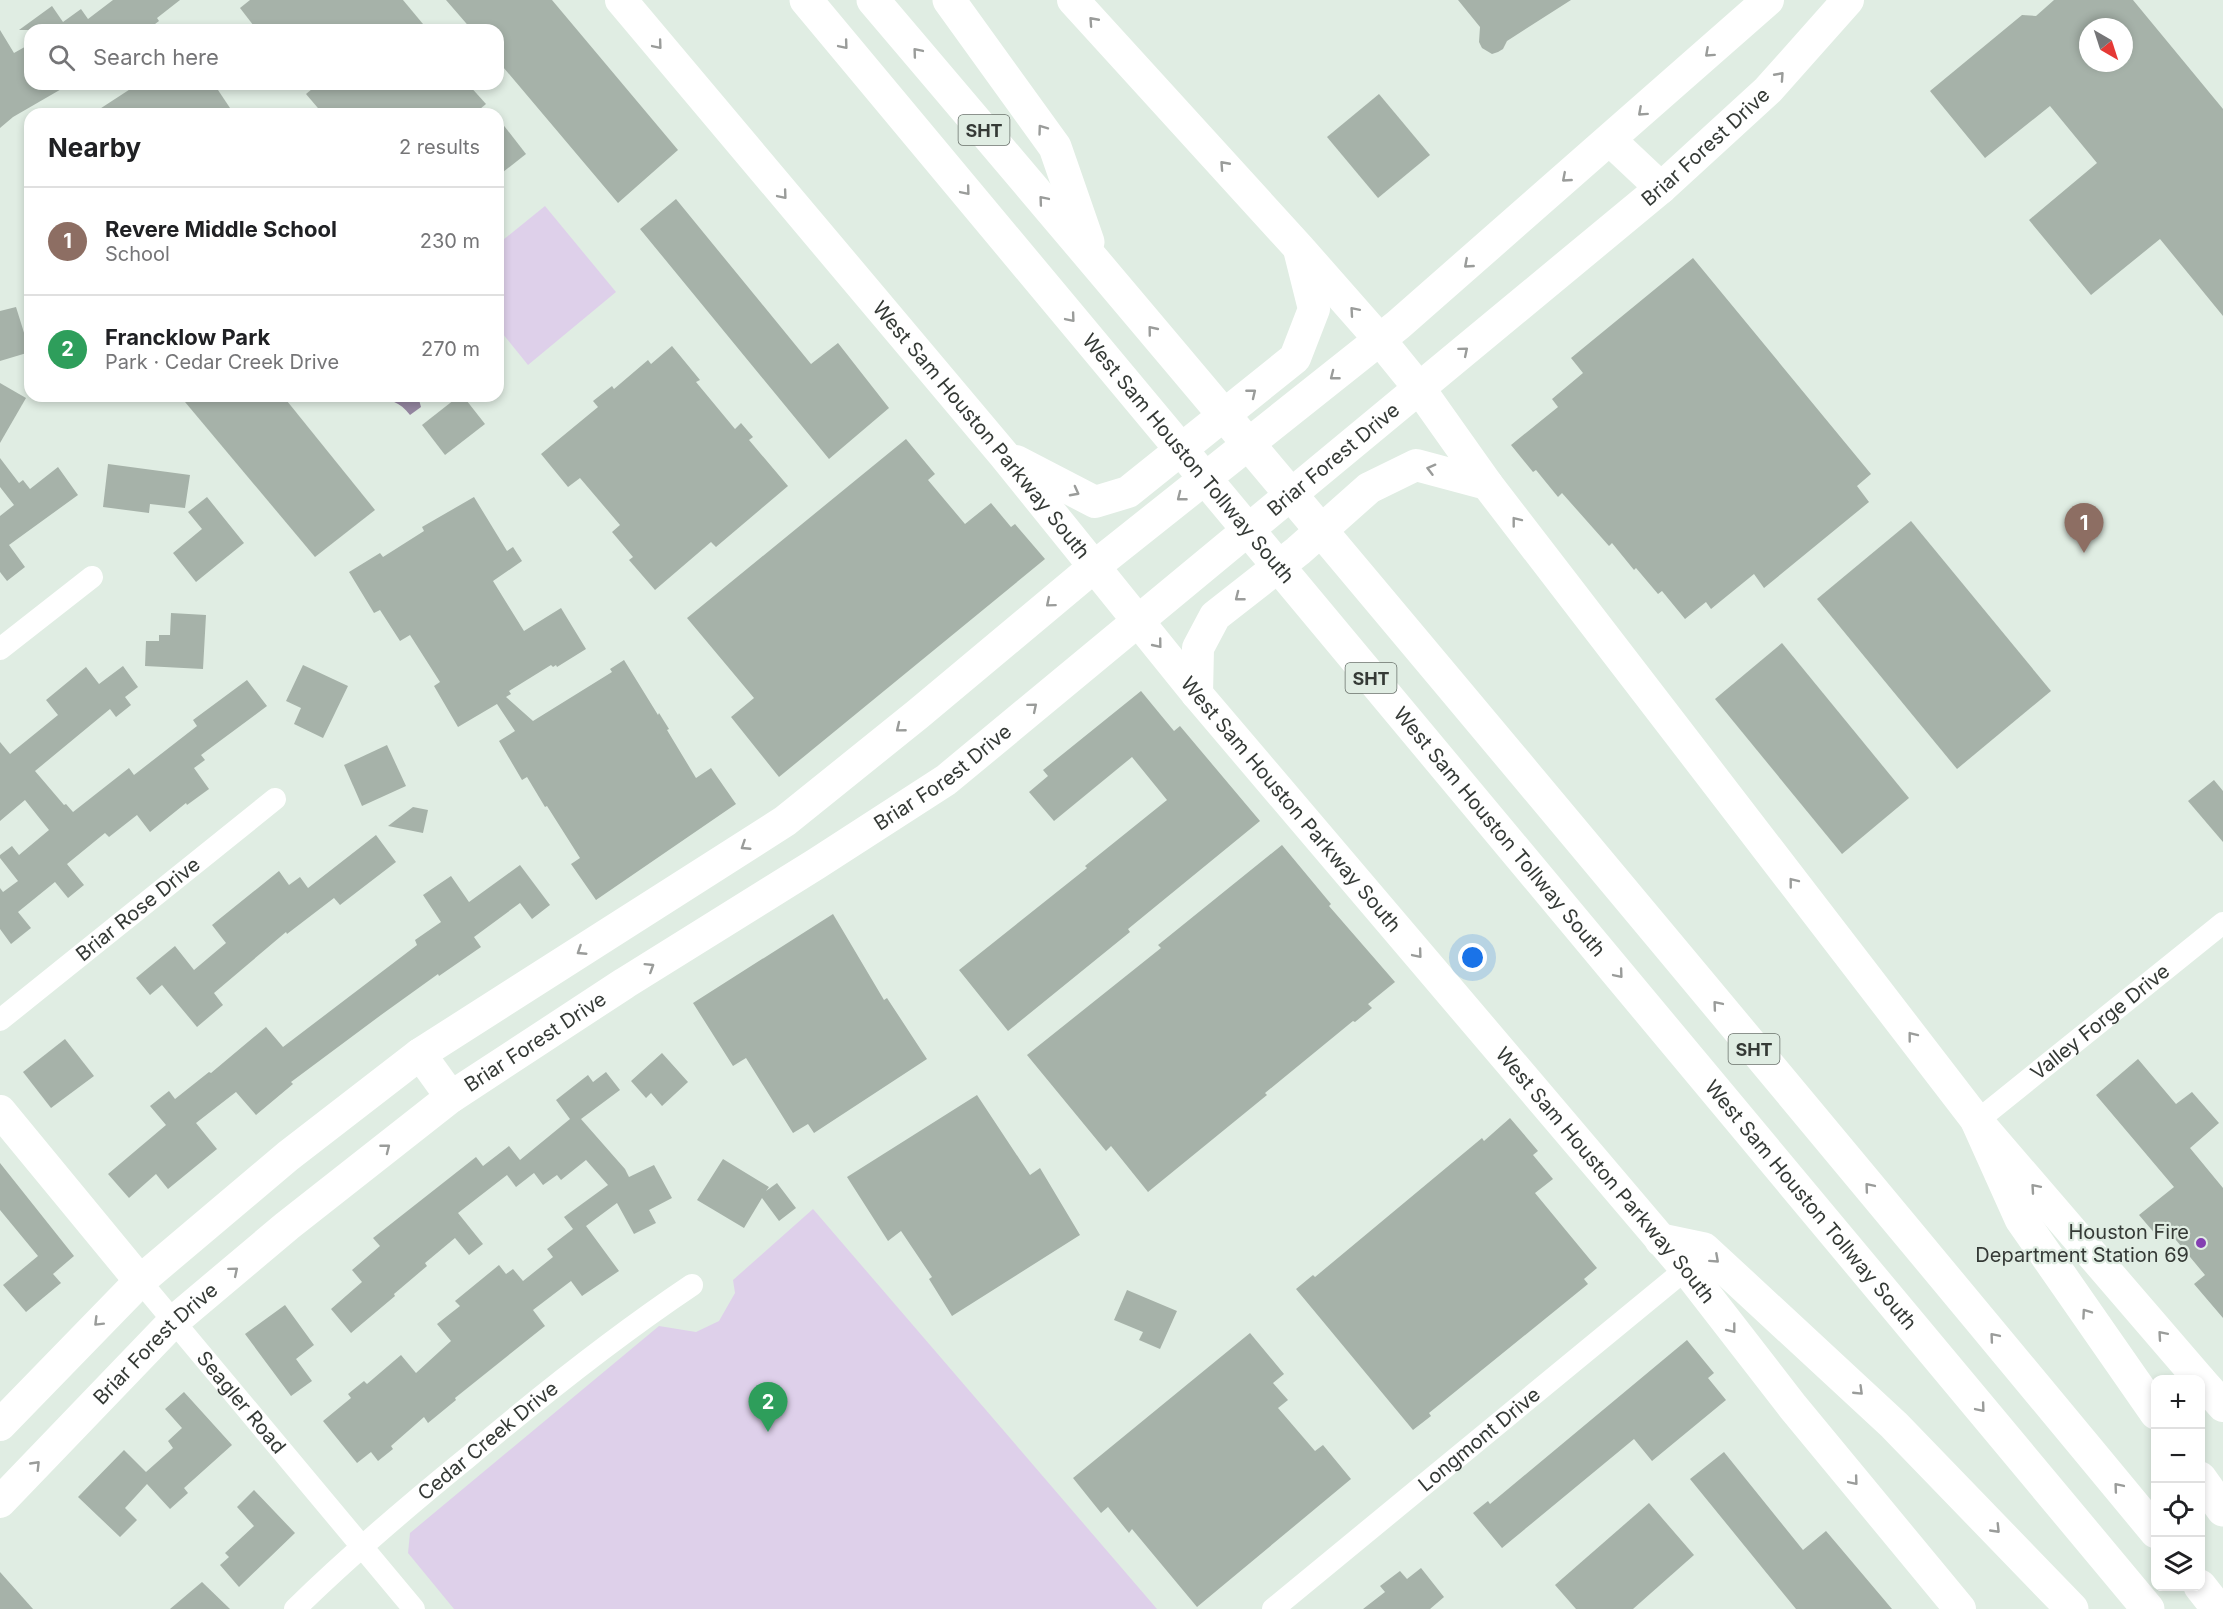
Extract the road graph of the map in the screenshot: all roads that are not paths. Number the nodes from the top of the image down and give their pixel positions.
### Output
1 (621, 0) edge
2 (806, 0) edge
3 (873, 0) edge
4 (949, 0) edge
5 (1073, 0) edge
6 (1768, 0) edge
7 (1848, 0) edge
8 (1610, 140) junction
9 (1662, 188) junction
10 (1299, 248) junction
11 (1094, 261) junction
12 (1380, 340) junction
13 (1419, 388) junction
14 (1004, 455) junction
15 (1487, 484) junction
16 (1095, 566) junction
17 (92, 577) dead end
18 (1138, 620) junction
19 (0, 649) edge
20 (1197, 694) junction
21 (274, 799) dead end
22 (2223, 923) edge
23 (0, 1020) edge
24 (420, 1054) junction
25 (451, 1098) junction
26 (0, 1111) edge
27 (1977, 1121) junction
28 (1661, 1240) junction
29 (1686, 1269) junction
30 (140, 1281) junction
31 (692, 1286) dead end
32 (173, 1322) junction
33 (2196, 1375) edge
34 (2205, 1386) edge
35 (2151, 1406) edge
36 (2223, 1406) edge
37 (0, 1425) edge
38 (2204, 1483) edge
39 (0, 1502) edge
40 (2223, 1510) edge
41 (2151, 1526) edge
42 (2093, 1543) junction
43 (362, 1547) junction
44 (295, 1609) edge
45 (414, 1609) edge
46 (1273, 1609) edge
47 (1960, 1609) edge
48 (2072, 1609) edge
49 (2123, 1609) edge
50 (2148, 1609) edge

1 -> 14 main road, West Sam Houston Parkway South
2 -> 42 highway, West Sam Houston Tollway South / SHT
11 -> 3 highway, SHT
11 -> 4 highway
10 -> 5 main road
6 -> 8 main road
9 -> 7 main road, Briar Forest Drive
8 - 9 main road
8 -> 12 main road
13 -> 9 main road, Briar Forest Drive
12 -> 10 main road
14 -> 10 main road
41 -> 11 highway, SHT
12 - 13 main road
12 -> 16 main road
13 - 15 main road
13 - 18 main road, Briar Forest Drive
14 - 16 main road, West Sam Houston Parkway South
15 -> 20 main road
27 -> 15 main road
16 - 18 main road, West Sam Houston Parkway South
16 -> 24 main road
17 - 19 street
18 -> 20 main road, West Sam Houston Parkway South
25 -> 18 main road, Briar Forest Drive
20 -> 28 main road, West Sam Houston Parkway South
21 - 23 street, Briar Rose Drive
22 - 27 street, Valley Forge Drive
24 - 25 main road
24 - 30 main road
32 -> 25 main road, Briar Forest Drive
26 - 30 main road, Seagler Road
33 -> 27 main road
35 -> 27 highway
28 - 29 main road, West Sam Houston Parkway South
28 -> 48 highway
29 - 46 street, Longmont Drive
29 -> 47 main road, West Sam Houston Parkway South
30 - 32 street, Seagler Road
30 -> 37 main road
31 - 43 street, Cedar Creek Drive
39 -> 32 main road, Briar Forest Drive
32 - 43 street, Seagler Road
34 - 36 main road
38 - 40 highway
42 - 49 highway
42 - 50 highway, West Sam Houston Tollway South / SHT
43 - 44 street, Cedar Creek Drive
43 - 45 street, Seagler Road

